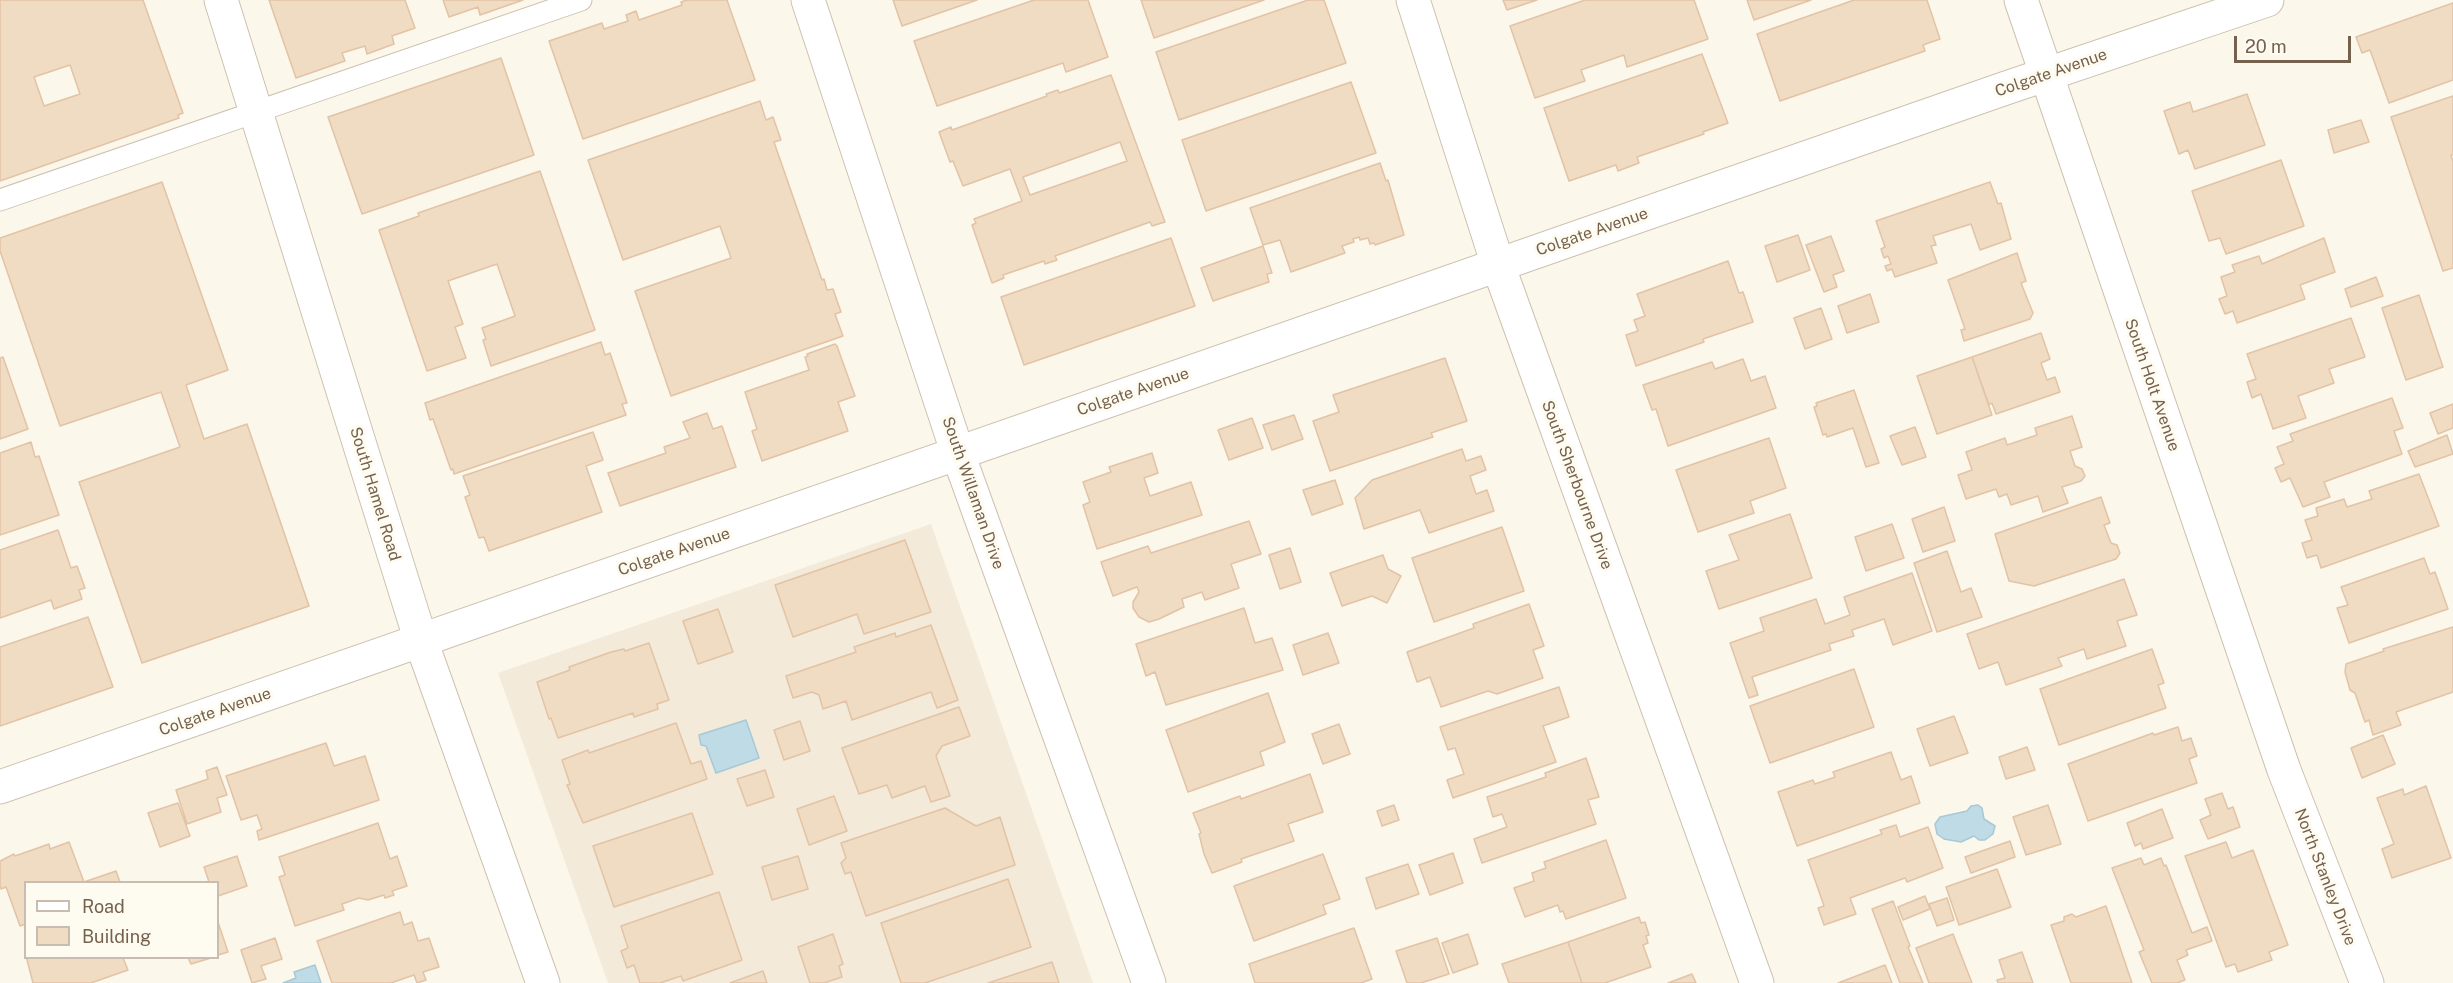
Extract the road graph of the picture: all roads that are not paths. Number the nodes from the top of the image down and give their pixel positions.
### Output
1 (221, 0) edge
2 (581, 0) edge
3 (808, 0) edge
4 (1413, 0) edge
5 (2021, 0) edge
6 (2267, 0) edge
7 (2046, 74) junction
8 (256, 112) junction
9 (0, 200) edge
10 (1498, 265) junction
11 (958, 454) junction
12 (421, 640) junction
13 (2284, 770) joint
14 (0, 787) edge
15 (1754, 975) edge
16 (543, 983) edge
17 (1149, 983) edge
18 (2367, 983) edge

1 - 8 street, South Hamel Road
2 - 8 lane
3 - 11 street, South Willaman Drive
4 - 10 street, South Sherbourne Drive
5 - 7 street, South Holt Avenue
6 - 7 street, Colgate Avenue
7 - 10 street, Colgate Avenue
7 - 13 street, South Holt Avenue
8 - 9 lane
8 - 12 street, South Hamel Road
10 - 11 street, Colgate Avenue
10 - 15 street, South Sherbourne Drive
11 - 12 street, Colgate Avenue
11 - 17 street, South Willaman Drive
12 - 14 street, Colgate Avenue
12 - 16 street, South Hamel Road
13 - 18 street, North Stanley Drive

